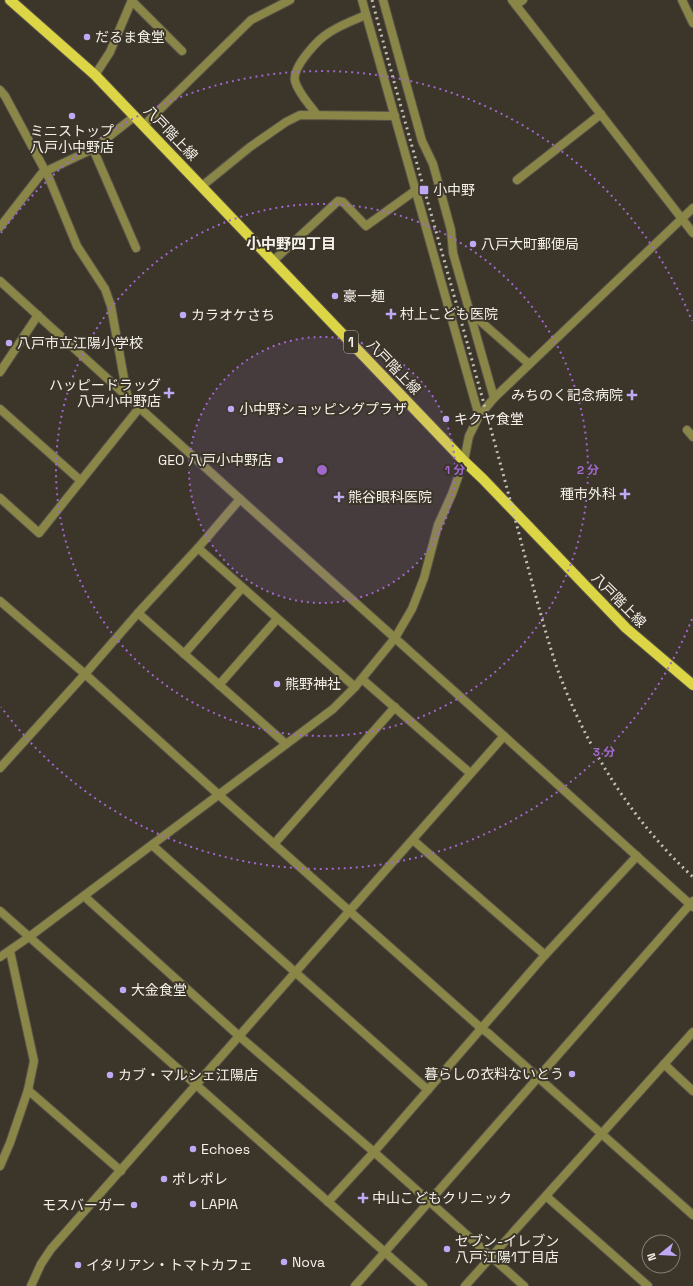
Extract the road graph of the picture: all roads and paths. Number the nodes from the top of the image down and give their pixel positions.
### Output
1 (10, 0) edge
2 (132, 0) edge
3 (290, 0) edge
4 (362, 0) edge
5 (383, 0) edge
6 (682, 0) edge
7 (517, 2) edge
8 (366, 15) junction
9 (693, 23) edge
10 (182, 51) dead end
11 (96, 75) junction
12 (0, 90) edge
13 (601, 114) junction
14 (317, 115) junction
15 (135, 116) junction
16 (395, 116) junction
17 (144, 125) junction
18 (93, 149) junction
19 (46, 172) junction
20 (517, 180) dead end
21 (202, 186) junction
22 (416, 190) junction
23 (693, 208) edge
24 (682, 218) junction
25 (0, 227) edge
26 (693, 234) edge
27 (136, 248) dead end
28 (273, 261) junction
29 (0, 281) edge
30 (469, 312) junction
31 (38, 315) junction
32 (529, 364) junction
33 (0, 372) edge
34 (127, 395) junction
35 (494, 398) junction
36 (140, 407) junction
37 (0, 409) edge
38 (479, 416) junction
39 (687, 430) dead end
40 (693, 437) edge
41 (464, 461) junction
42 (81, 481) junction
43 (0, 498) edge
44 (240, 499) junction
45 (198, 548) junction
46 (242, 588) junction
47 (0, 600) edge
48 (138, 613) junction
49 (278, 619) junction
50 (395, 638) junction
51 (184, 654) junction
52 (85, 674) junction
53 (362, 679) junction
54 (693, 684) edge
55 (219, 685) junction
56 (355, 687) junction
57 (395, 708) junction
58 (504, 736) junction
59 (286, 744) junction
60 (0, 768) edge
61 (470, 773) junction
62 (219, 795) junction
63 (413, 840) junction
64 (274, 844) junction
65 (152, 845) junction
66 (637, 856) junction
67 (84, 896) junction
68 (692, 904) edge
69 (0, 911) edge
70 (349, 911) junction
71 (29, 937) junction
72 (10, 951) junction
73 (545, 955) junction
74 (0, 957) edge
75 (295, 972) junction
76 (482, 1029) junction
77 (693, 1032) edge
78 (239, 1036) junction
79 (664, 1064) junction
80 (538, 1077) junction
81 (195, 1085) junction
82 (28, 1090) junction
83 (428, 1090) junction
84 (693, 1091) edge
85 (602, 1134) junction
86 (374, 1152) junction
87 (0, 1166) edge
88 (121, 1171) junction
89 (546, 1196) junction
90 (429, 1201) junction
91 (328, 1202) junction
92 (693, 1215) edge
93 (385, 1252) junction
94 (491, 1257) junction
95 (31, 1286) edge
96 (355, 1286) edge
97 (423, 1286) edge
98 (465, 1286) edge
99 (524, 1286) edge
100 (648, 1286) edge

1 - 11 main road, 八戸階上線 / 1
2 - 10 street
2 - 11 street
3 - 17 street
4 - 8 street
5 - 30 street
6 - 9 street
7 - 13 street
8 - 14 street
8 - 16 street
11 - 15 main road, 八戸階上線 / 1
12 - 19 street
13 - 20 street
13 - 24 street
14 - 16 street
14 - 21 street
15 - 17 main road, 八戸階上線 / 1
15 - 18 street
16 - 22 street
17 - 21 main road, 八戸階上線 / 1
18 - 19 street
18 - 27 street
19 - 25 street
19 - 34 street
21 - 28 main road, 八戸階上線 / 1
22 - 28 street
22 - 38 street
23 - 24 street
24 - 26 street
24 - 32 street
28 - 41 main road, 八戸階上線 / 1
29 - 31 street
30 - 32 street
30 - 35 street
31 - 33 street
31 - 34 street
32 - 35 street
34 - 36 street
35 - 38 street
36 - 42 street
36 - 44 street
37 - 42 street
38 - 41 street
39 - 40 street
41 - 50 street
41 - 54 main road, 八戸階上線 / 1
42 - 43 street
44 - 45 street
44 - 50 street
45 - 46 street
45 - 48 street
46 - 49 street
46 - 51 street
47 - 52 street
48 - 51 street
48 - 52 street
49 - 55 street
49 - 56 street
50 - 53 street
50 - 58 street
51 - 55 street
52 - 60 street
52 - 62 street
53 - 56 street
53 - 57 street
55 - 59 street
56 - 59 street
57 - 61 street
57 - 64 street
58 - 61 street
58 - 66 street
59 - 62 street
61 - 63 street
62 - 64 street
62 - 65 street
63 - 70 street
63 - 73 street
64 - 70 street
65 - 67 street
65 - 75 street
66 - 68 street
66 - 73 street
67 - 71 street
67 - 78 street
68 - 80 street
69 - 71 street
70 - 75 street
70 - 76 street
71 - 72 street
71 - 81 street
72 - 74 street
72 - 82 street
73 - 76 street
75 - 78 street
75 - 83 street
76 - 80 street
76 - 83 street
77 - 79 street
78 - 81 street
78 - 86 street
79 - 84 street
79 - 85 street
80 - 85 street
80 - 90 street
81 - 88 street
81 - 91 street
82 - 87 street
82 - 88 street
83 - 86 street
85 - 89 street
85 - 92 street
86 - 90 street
86 - 91 street
88 - 95 street
89 - 94 street
89 - 100 street
90 - 93 street
90 - 94 street
91 - 93 street
93 - 96 street
93 - 97 street
94 - 98 street
94 - 99 street

